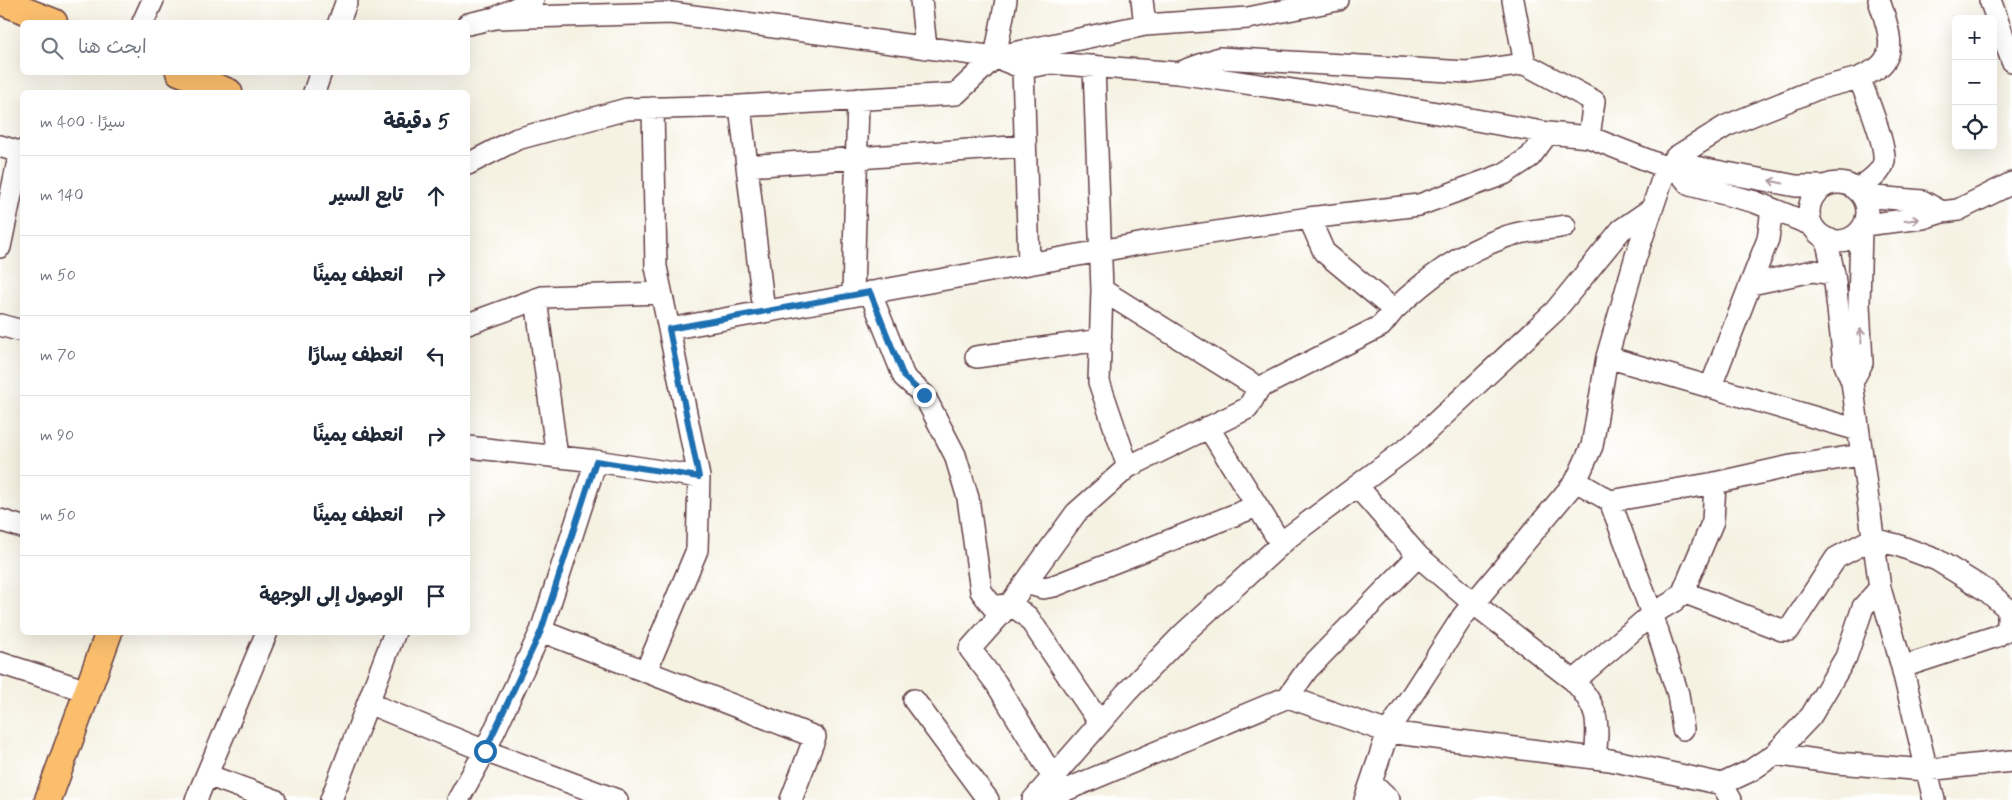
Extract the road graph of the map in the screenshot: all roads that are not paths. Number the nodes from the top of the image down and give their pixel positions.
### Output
1 (153, 0) edge
2 (347, 0) edge
3 (533, 0) edge
4 (921, 0) edge
5 (1006, 0) edge
6 (1142, 0) edge
7 (1338, 0) edge
8 (1513, 0) edge
9 (1879, 0) edge
10 (1990, 0) edge
11 (0, 1) edge
12 (1295, 4) edge
13 (495, 18) junction
14 (49, 20) edge
15 (144, 20) edge
16 (340, 20) edge
17 (470, 24) edge
18 (1145, 25) junction
19 (926, 48) junction
20 (995, 57) junction
21 (2012, 61) edge
22 (1525, 64) junction
23 (1094, 66) junction
24 (1023, 68) junction
25 (1178, 72) junction
26 (186, 75) edge
27 (320, 75) edge
28 (1859, 78) junction
29 (224, 90) edge
30 (315, 90) edge
31 (858, 99) junction
32 (740, 106) junction
33 (654, 108) junction
34 (1548, 133) junction
35 (1589, 138) junction
36 (0, 146) edge
37 (1025, 146) junction
38 (20, 153) edge
39 (20, 157) edge
40 (856, 158) junction
41 (470, 163) edge
42 (747, 166) junction
43 (1673, 170) junction
44 (2012, 183) edge
45 (1824, 186) junction
46 (1860, 192) junction
47 (1772, 209) junction
48 (1650, 210) junction
49 (1942, 212) junction
50 (1309, 218) junction
51 (1565, 226) dead end
52 (1862, 228) junction
53 (1819, 232) junction
54 (0, 247) edge
55 (1100, 251) junction
56 (1029, 264) junction
57 (1834, 274) junction
58 (1751, 284) junction
59 (1102, 290) junction
60 (661, 293) junction
61 (862, 293) junction
62 (536, 299) junction
63 (1394, 310) junction
64 (764, 312) junction
65 (470, 323) edge
66 (0, 325) edge
67 (669, 329) junction
68 (20, 330) edge
69 (1101, 340) junction
70 (1607, 357) junction
71 (976, 358) dead end
72 (1852, 382) junction
73 (1711, 386) junction
74 (1259, 388) junction
75 (1208, 427) junction
76 (1858, 430) junction
77 (470, 447) edge
78 (1861, 455) junction
79 (557, 457) junction
80 (596, 461) junction
81 (1128, 466) junction
82 (699, 477) junction
83 (1576, 481) junction
84 (1715, 483) junction
85 (1356, 486) junction
86 (1610, 502) junction
87 (1256, 506) junction
88 (0, 520) edge
89 (20, 526) edge
90 (1872, 540) junction
91 (1281, 544) junction
92 (1418, 556) junction
93 (1025, 583) junction
94 (1880, 588) junction
95 (1683, 592) junction
96 (1472, 603) junction
97 (1010, 604) junction
98 (1652, 614) junction
99 (541, 631) junction
100 (108, 635) edge
101 (266, 635) edge
102 (394, 635) edge
103 (0, 663) edge
104 (1902, 667) junction
105 (646, 671) junction
106 (1574, 682) junction
107 (87, 691) junction
108 (1288, 697) junction
109 (914, 700) dead end
110 (368, 703) junction
111 (1100, 723) junction
112 (1683, 729) dead end
113 (1388, 732) junction
114 (485, 751) junction
115 (1775, 754) junction
116 (1072, 755) junction
117 (1595, 758) junction
118 (2012, 761) edge
119 (1926, 770) junction
120 (206, 775) junction
121 (1053, 777) junction
122 (1089, 792) edge
123 (1368, 792) edge
124 (1727, 792) edge
125 (48, 800) edge
126 (196, 800) edge
127 (274, 800) edge
128 (331, 800) edge
129 (458, 800) edge
130 (618, 800) edge
131 (792, 800) edge
132 (988, 800) edge
133 (1033, 800) edge
134 (1042, 800) edge
135 (1389, 800) edge
136 (1934, 800) edge

1 - 15 street
2 - 16 street
3 - 13 street
4 - 19 street
5 - 20 street
6 - 18 street
7 - 12 street
8 - 22 street
9 - 28 street
10 - 21 street
11 - 14 main road
12 - 18 street
13 - 17 street
13 - 19 street
18 - 20 street
19 - 20 street
20 - 24 street
20 - 31 street
22 - 25 street
22 - 35 street
23 - 24 street
23 - 25 street
23 - 55 street
24 - 37 street
25 - 34 street
26 - 29 main road
27 - 30 street
28 - 43 street
28 - 46 street
31 - 32 street
31 - 40 street
32 - 33 street
32 - 42 street
33 - 41 street
33 - 60 street
34 - 35 street
34 - 50 street
35 - 43 street
36 - 38 street
37 - 40 street
37 - 56 street
39 - 54 street
40 - 42 street
40 - 61 street
42 - 64 street
45 -> 43 street
43 - 47 street
43 - 48 street
44 - 49 street
45 - 46 street
45 - 53 street
46 - 49 street
46 - 52 street
47 - 53 street
47 - 58 street
48 - 70 street
48 - 85 street
52 -> 49 street
50 - 55 street
50 - 63 street
51 - 63 street
52 - 53 street
72 -> 52 street
53 - 57 street
55 - 56 street
55 - 59 street
56 - 61 street
57 - 58 street
57 - 72 street
58 - 73 street
59 - 69 street
59 - 74 street
60 - 62 street
60 - 67 street
61 - 64 street
61 - 97 street
62 - 65 street
62 - 79 street
63 - 74 street
64 - 67 street
66 - 68 street
67 - 82 street
69 - 71 street
69 - 81 street
70 - 73 street
70 - 83 street
72 - 76 street
73 - 76 street
74 - 75 street
75 - 81 street
75 - 87 street
76 - 78 street
77 - 79 street
78 - 84 street
78 - 90 street
79 - 80 street
80 - 82 street
80 - 99 street
81 - 93 street
82 - 105 street
83 - 86 street
83 - 96 street
84 - 86 street
84 - 95 street
85 - 91 street
85 - 92 street
86 - 98 street
87 - 91 street
87 - 93 street
88 - 89 street
90 - 94 street
90 - 95 street
90 - 104 street
91 - 111 street
92 - 96 street
92 - 108 street
93 - 97 street
94 - 104 street
94 - 115 street
95 - 98 street
96 - 106 street
96 - 113 street
97 - 111 street
97 - 121 street
98 - 106 street
98 - 112 street
99 - 105 street
99 - 114 street
100 - 107 main road
101 - 120 street
102 - 110 street
103 - 107 street
104 - 119 street
105 - 131 street
106 - 117 street
107 - 125 main road
108 - 113 street
108 - 122 street
109 - 132 street
110 - 114 street
110 - 128 street
111 - 116 street
113 - 117 street
113 - 123 street
114 - 129 street
114 - 130 street
115 - 119 street
115 - 124 street
116 - 121 street
116 - 122 street
117 - 124 street
118 - 119 street
119 - 136 street
120 - 126 street
120 - 127 street
121 - 133 street
122 - 134 street
123 - 135 street

